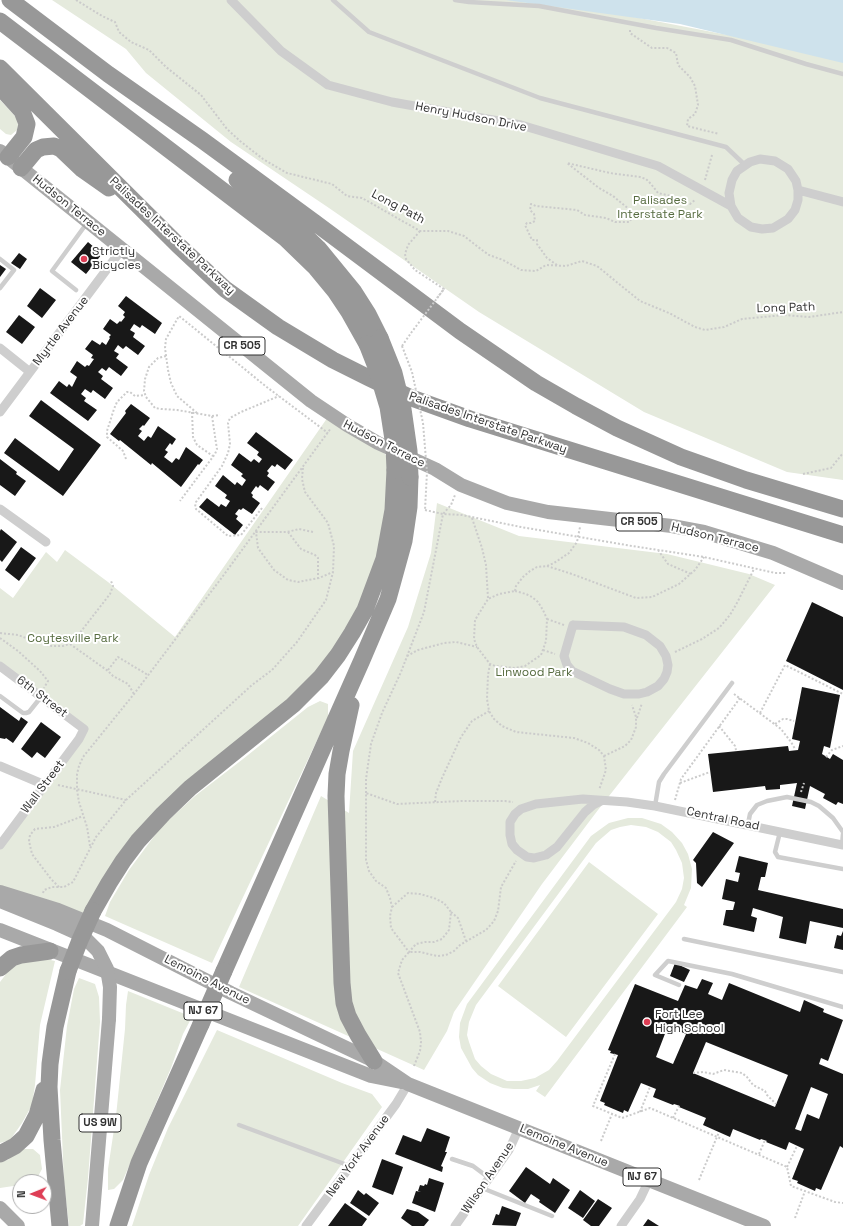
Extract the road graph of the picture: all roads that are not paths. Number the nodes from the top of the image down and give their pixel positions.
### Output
1 (10, 0) edge
2 (231, 0) edge
3 (333, 0) edge
4 (455, 0) edge
5 (0, 22) edge
6 (0, 68) edge
7 (108, 74) junction
8 (843, 74) edge
9 (0, 88) edge
10 (4, 154) edge
11 (745, 164) junction
12 (21, 168) junction
13 (798, 190) junction
14 (843, 202) edge
15 (731, 206) junction
16 (147, 215) junction
17 (88, 222) junction
18 (122, 249) junction
19 (0, 259) edge
20 (0, 288) edge
21 (76, 290) dead end
22 (373, 341) junction
23 (0, 348) edge
24 (30, 372) junction
25 (0, 412) edge
26 (403, 473) junction
27 (0, 509) edge
28 (843, 509) edge
29 (843, 535) edge
30 (46, 542) dead end
31 (843, 583) edge
32 (362, 660) junction
33 (0, 666) edge
34 (732, 683) dead end
35 (624, 694) joint
36 (0, 696) edge
37 (41, 697) junction
38 (84, 729) joint
39 (0, 766) edge
40 (46, 783) junction
41 (598, 800) junction
42 (655, 806) junction
43 (748, 824) junction
44 (780, 832) junction
45 (843, 833) edge
46 (0, 845) edge
47 (843, 845) edge
48 (843, 869) edge
49 (0, 892) edge
50 (0, 902) edge
51 (0, 930) edge
52 (684, 939) dead end
53 (50, 951) junction
54 (0, 968) edge
55 (843, 972) edge
56 (679, 985) dead end
57 (843, 1007) edge
58 (374, 1061) junction
59 (50, 1064) junction
60 (408, 1084) junction
61 (239, 1124) dead end
62 (519, 1128) junction
63 (0, 1154) edge
64 (452, 1159) dead end
65 (350, 1166) junction
66 (489, 1178) junction
67 (649, 1180) junction
68 (482, 1188) junction
69 (0, 1208) edge
70 (552, 1216) dead end
71 (18, 1226) edge
72 (60, 1226) edge
73 (92, 1226) edge
74 (118, 1226) edge
75 (306, 1226) edge
76 (455, 1226) edge
77 (621, 1226) edge
78 (764, 1226) edge

1 - 7 highway
2 - 15 street, Henry Hudson Drive
3 - 11 lane
4 - 8 lane
5 - 22 highway
6 - 16 highway, Palisades Interstate Parkway
7 - 22 highway
7 - 28 highway
9 - 10 highway
10 - 12 main road, Hudson Terrace / CR 505
11 - 13 street
11 - 15 street
12 - 16 highway
12 - 17 main road, Hudson Terrace / CR 505
13 - 14 street
13 - 15 street, Henry Hudson Drive
16 - 29 highway, Palisades Interstate Parkway
17 - 18 main road, Hudson Terrace / CR 505
17 - 21 lane
18 - 24 street, Myrtle Avenue
18 - 31 main road, Hudson Terrace / CR 505
19 - 20 lane
22 - 26 highway, bridge
23 - 24 street
24 - 25 street, Myrtle Avenue
26 - 32 highway
26 - 59 highway, bridge
27 - 30 street
32 - 58 highway
32 - 74 highway, bridge
33 - 37 street, 6th Street
34 - 42 lane
35 - 35 street
36 - 37 lane
37 - 38 street, 6th Street
38 - 40 street, Wall Street
39 - 40 street
40 - 46 street, Wall Street
41 - 41 street, Central Road
41 - 42 street, Central Road
42 - 43 street, Central Road
43 - 44 street, Central Road
43 - 45 lane
44 - 47 street, Central Road
44 - 48 lane
45 - 47 lane
49 - 58 main road, Lemoine Avenue / NJ 67
50 - 73 main road, US 9W, bridge
51 - 53 main road, Lemoine Avenue / NJ 67
52 - 55 lane
53 - 54 highway
53 - 60 main road, Lemoine Avenue / NJ 67
56 - 57 lane
58 - 60 main road, Lemoine Avenue / NJ 67
59 - 63 highway
59 - 72 highway
60 - 62 main road, Lemoine Avenue / NJ 67
60 - 65 street, New York Avenue
61 - 65 lane
62 - 66 street, Wilson Avenue
62 - 67 main road, Lemoine Avenue / NJ 67
64 - 66 lane
65 - 75 street, New York Avenue
66 - 68 street, Wilson Avenue
67 - 77 street
67 - 78 main road, Lemoine Avenue / NJ 67
68 - 70 lane
68 - 76 street, Wilson Avenue
69 - 71 main road

